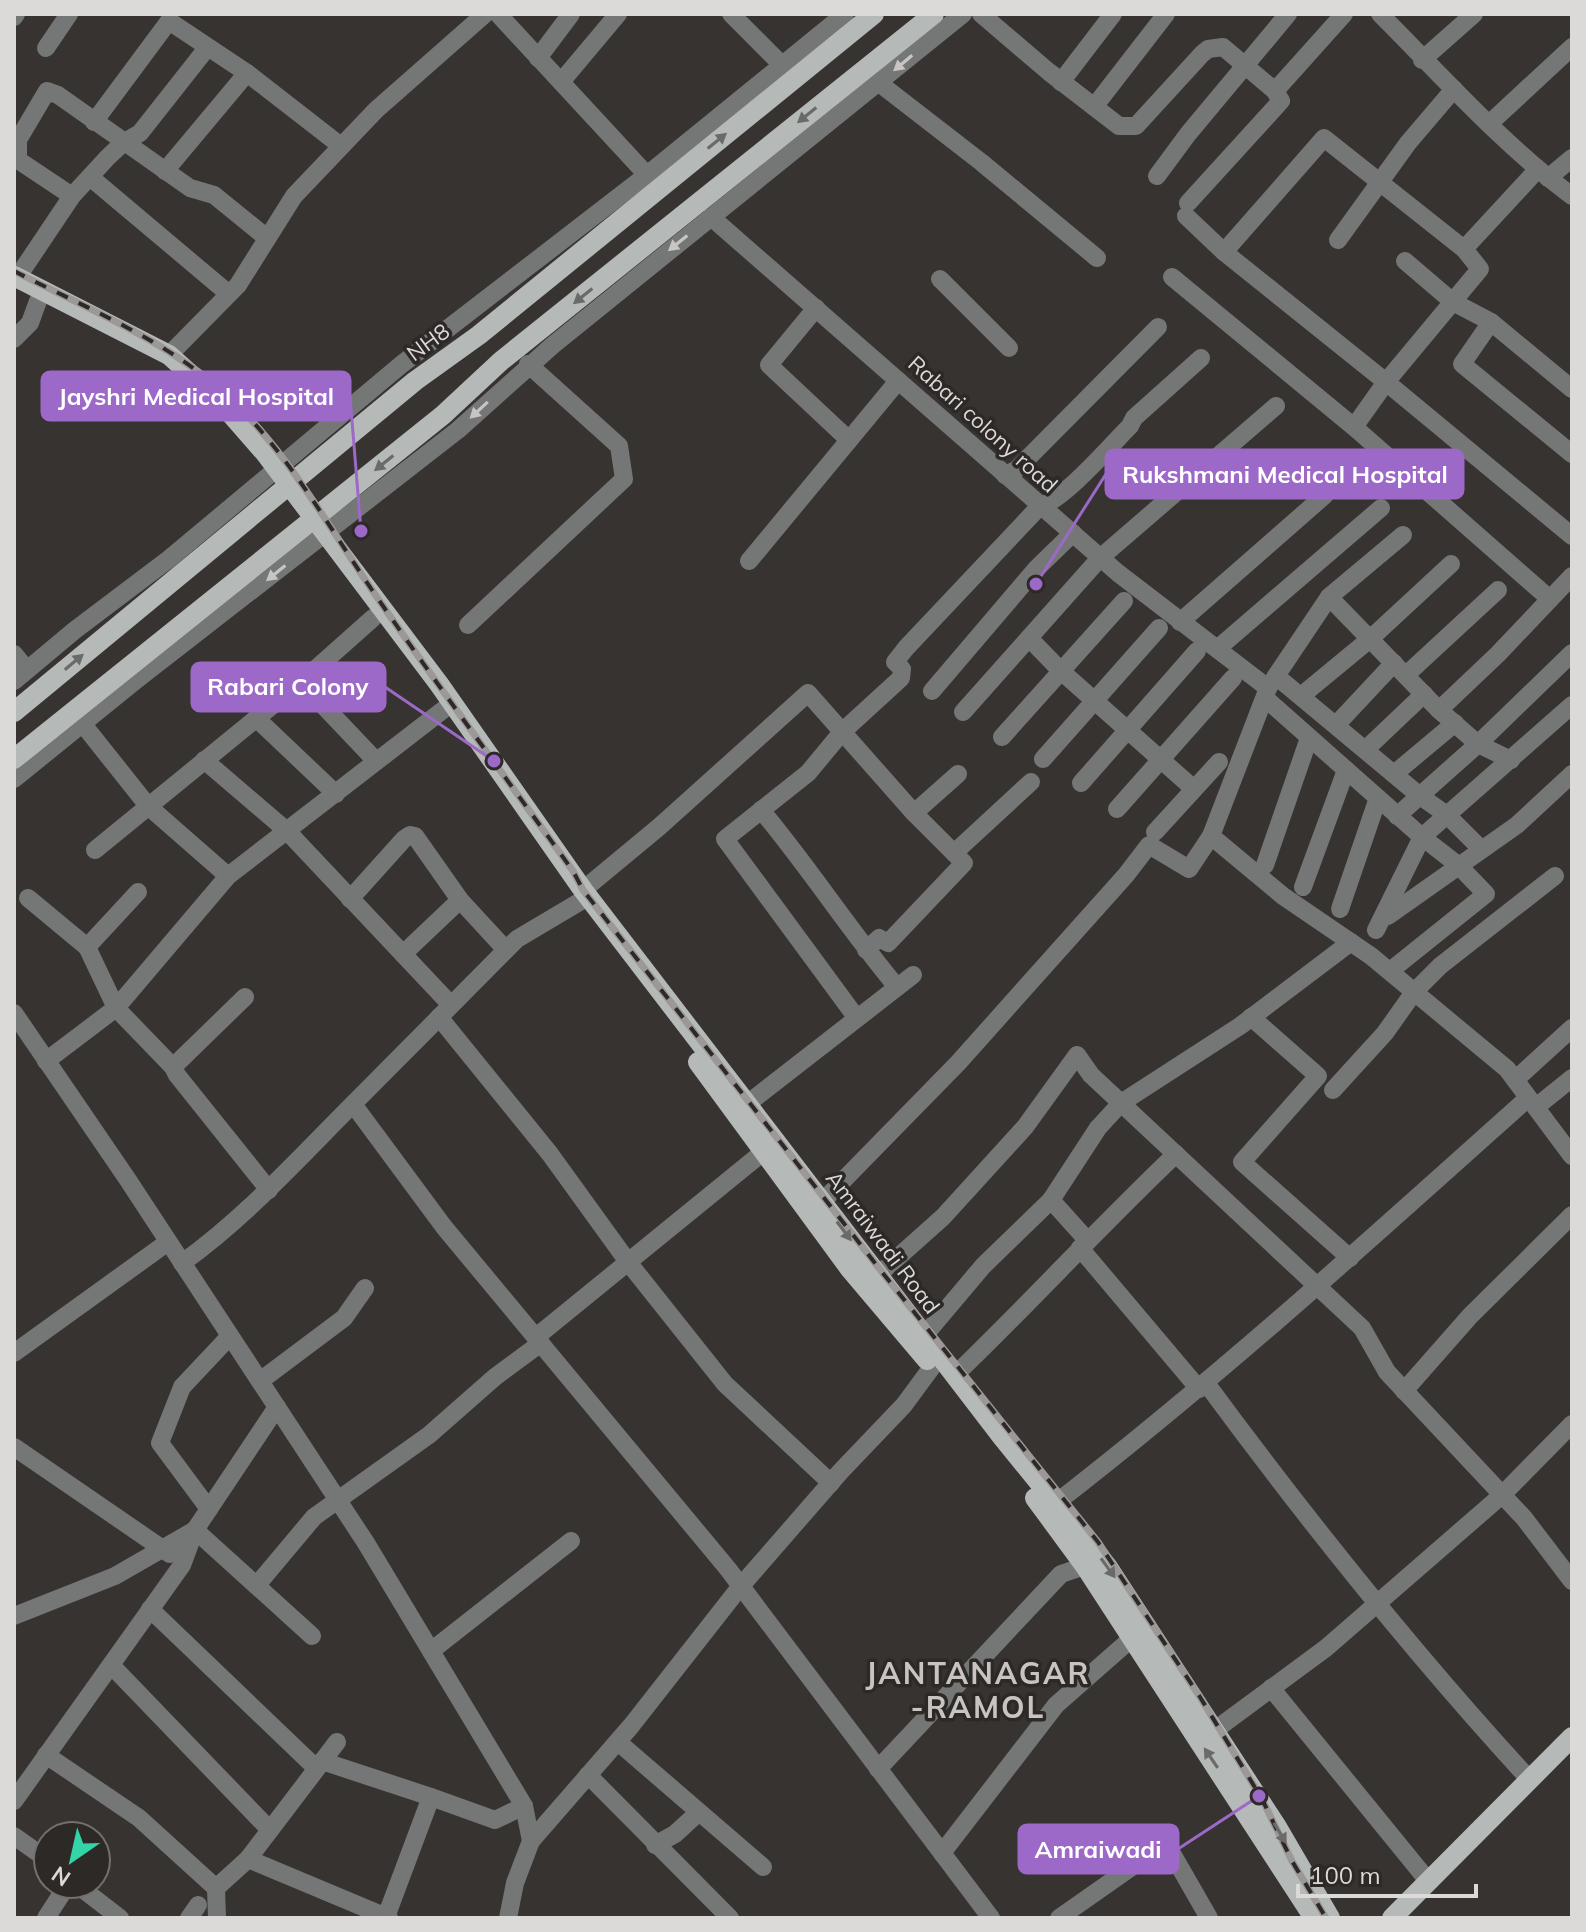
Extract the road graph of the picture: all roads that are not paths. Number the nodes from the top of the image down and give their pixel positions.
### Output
1 (69, 14) edge
2 (485, 14) edge
3 (498, 14) edge
4 (571, 14) edge
5 (618, 14) edge
6 (731, 14) edge
7 (845, 14) edge
8 (874, 14) edge
9 (934, 14) edge
10 (963, 14) edge
11 (981, 14) edge
12 (1113, 14) edge
13 (1166, 14) edge
14 (1288, 14) edge
15 (1344, 14) edge
16 (1380, 14) edge
17 (1474, 14) edge
18 (167, 16) edge
19 (1572, 47) edge
20 (46, 48) dead end
21 (207, 48) junction
22 (538, 58) junction
23 (1422, 60) junction
24 (782, 65) junction
25 (1247, 66) junction
26 (247, 73) junction
27 (561, 82) junction
28 (1061, 82) junction
29 (879, 83) junction
30 (1454, 89) junction
31 (1275, 91) junction
32 (1094, 107) junction
33 (94, 122) junction
34 (1490, 123) junction
35 (123, 143) junction
36 (341, 146) junction
37 (1572, 158) edge
38 (165, 171) junction
39 (1543, 174) junction
40 (647, 175) junction
41 (1157, 176) dead end
42 (90, 177) junction
43 (1381, 183) junction
44 (72, 196) junction
45 (1572, 196) edge
46 (711, 217) junction
47 (267, 238) junction
48 (1338, 240) dead end
49 (1464, 249) junction
50 (1224, 252) junction
51 (1097, 258) dead end
52 (1405, 261) dead end
53 (1172, 277) dead end
54 (940, 279) dead end
55 (15, 281) edge
56 (229, 294) junction
57 (38, 301) junction
58 (1453, 302) junction
59 (816, 308) junction
60 (1491, 322) junction
61 (1158, 327) dead end
62 (14, 339) edge
63 (1009, 348) dead end
64 (169, 355) junction
65 (1201, 358) dead end
66 (528, 364) junction
67 (898, 381) junction
68 (1386, 382) junction
69 (1572, 389) edge
70 (1276, 406) dead end
71 (1354, 427) junction
72 (849, 440) junction
73 (1572, 454) edge
74 (1005, 475) junction
75 (279, 480) junction
76 (1325, 495) dead end
77 (1039, 507) junction
78 (1381, 508) dead end
79 (320, 524) junction
80 (1073, 533) junction
81 (1403, 535) dead end
82 (1572, 536) edge
83 (1100, 558) junction
84 (749, 561) dead end
85 (1451, 564) dead end
86 (1572, 576) edge
87 (1498, 590) dead end
88 (1329, 597) junction
89 (1550, 599) junction
90 (1124, 601) dead end
91 (376, 612) junction
92 (1180, 622) junction
93 (468, 625) dead end
94 (1159, 628) dead end
95 (1029, 638) junction
96 (1370, 639) junction
97 (1217, 649) junction
98 (1197, 651) dead end
99 (1572, 653) edge
100 (14, 654) edge
101 (1400, 669) junction
102 (1061, 671) junction
103 (21, 675) edge
104 (1233, 678) dead end
105 (301, 682) junction
106 (1270, 687) junction
107 (932, 691) dead end
108 (1424, 694) junction
109 (1301, 696) junction
110 (1095, 701) junction
111 (1572, 705) edge
112 (443, 710) junction
113 (1439, 710) junction
114 (14, 712) edge
115 (963, 712) dead end
116 (256, 718) junction
117 (82, 723) junction
118 (1455, 723) junction
119 (1336, 725) junction
120 (1128, 731) junction
121 (842, 732) junction
122 (1002, 737) dead end
123 (1309, 738) junction
124 (1478, 744) junction
125 (1365, 750) junction
126 (14, 759) edge
127 (1043, 759) dead end
128 (1160, 759) junction
129 (204, 760) junction
130 (1511, 760) junction
131 (376, 761) junction
132 (1219, 762) dead end
133 (1346, 770) junction
134 (958, 774) dead end
135 (1394, 774) junction
136 (1572, 774) edge
137 (14, 779) edge
138 (1031, 782) dead end
139 (1081, 783) dead end
140 (1194, 789) junction
141 (336, 794) junction
142 (1420, 796) junction
143 (1378, 798) junction
144 (148, 806) junction
145 (1117, 809) dead end
146 (761, 810) junction
147 (914, 813) junction
148 (1447, 815) junction
149 (1397, 816) junction
150 (287, 831) junction
151 (1155, 832) dead end
152 (1211, 836) junction
153 (1422, 837) junction
154 (1481, 849) junction
155 (95, 850) dead end
156 (954, 853) junction
157 (1265, 865) dead end
158 (1458, 865) junction
159 (228, 876) junction
160 (1555, 876) dead end
161 (1303, 887) dead end
162 (138, 892) dead end
163 (582, 895) junction
164 (28, 898) dead end
165 (350, 899) junction
166 (460, 900) junction
167 (1340, 909) dead end
168 (1351, 942) junction
169 (87, 947) junction
170 (506, 950) junction
171 (866, 950) junction
172 (403, 954) junction
173 (1390, 971) junction
174 (913, 975) dead end
175 (897, 987) junction
176 (1414, 992) junction
177 (245, 997) dead end
178 (116, 1008) junction
179 (445, 1011) junction
180 (14, 1013) edge
181 (856, 1017) junction
182 (1251, 1017) junction
183 (1572, 1028) edge
184 (46, 1061) junction
185 (173, 1067) junction
186 (1572, 1078) edge
187 (1515, 1080) junction
188 (1333, 1090) dead end
189 (1532, 1102) junction
190 (1121, 1103) junction
191 (353, 1104) junction
192 (747, 1104) junction
193 (770, 1147) junction
194 (1176, 1154) junction
195 (1572, 1156) edge
196 (269, 1190) junction
197 (1051, 1200) junction
198 (822, 1202) junction
199 (1572, 1215) edge
200 (168, 1242) junction
201 (1083, 1244) junction
202 (1350, 1258) junction
203 (628, 1262) junction
204 (182, 1263) junction
205 (878, 1275) junction
206 (1318, 1287) junction
207 (365, 1288) dead end
208 (230, 1336) junction
209 (924, 1336) junction
210 (538, 1340) junction
211 (14, 1353) edge
212 (932, 1367) junction
213 (955, 1375) junction
214 (260, 1381) junction
215 (1202, 1386) junction
216 (1404, 1391) junction
217 (277, 1407) junction
218 (1572, 1424) edge
219 (14, 1447) edge
220 (831, 1483) junction
221 (1502, 1495) junction
222 (338, 1499) junction
223 (1056, 1503) junction
224 (209, 1509) junction
225 (195, 1530) junction
226 (571, 1541) dead end
227 (162, 1547) junction
228 (182, 1565) junction
229 (1085, 1566) junction
230 (1572, 1581) edge
231 (257, 1585) junction
232 (740, 1587) junction
233 (1378, 1602) junction
234 (150, 1609) junction
235 (18, 1610) edge
236 (312, 1636) dead end
237 (1131, 1639) junction
238 (431, 1651) junction
239 (111, 1665) junction
240 (1271, 1688) junction
241 (1215, 1730) junction
242 (1572, 1737) edge
243 (337, 1742) dead end
244 (618, 1742) junction
245 (1572, 1754) edge
246 (46, 1755) junction
247 (319, 1765) junction
248 (878, 1769) junction
249 (588, 1775) junction
250 (1530, 1780) junction
251 (431, 1797) junction
252 (14, 1801) edge
253 (524, 1806) junction
254 (699, 1812) junction
255 (270, 1830) junction
256 (14, 1836) edge
257 (531, 1841) junction
258 (655, 1845) junction
259 (32, 1849) edge
260 (942, 1853) junction
261 (248, 1859) junction
262 (763, 1867) dead end
263 (1429, 1882) junction
264 (216, 1888) junction
265 (58, 1900) edge
266 (97, 1900) edge
267 (387, 1917) edge
268 (46, 1918) edge
269 (120, 1918) edge
270 (217, 1918) edge
271 (508, 1918) edge
272 (730, 1918) edge
273 (991, 1918) edge
274 (1059, 1918) edge
275 (1209, 1918) edge
276 (1314, 1918) edge
277 (1330, 1918) edge
278 (1392, 1918) edge
279 (1411, 1918) edge

1 - 20 street
2 - 36 street
3 - 22 street
4 - 22 street
5 - 27 street
6 - 24 street
7 - 24 street
75 -> 8 main road, NH8
9 -> 79 main road
10 -> 29 street
11 - 28 street
12 - 28 street
13 - 32 street
14 - 25 street
15 - 31 street
16 - 23 street
17 - 23 street
18 - 21 street
18 - 33 street
19 - 34 street
21 - 26 street
21 - 35 street
22 - 27 street
23 - 30 street
24 - 40 street
25 - 31 street
25 - 32 street
25 - 41 street
26 - 36 street
26 - 38 street
27 - 40 street
28 - 32 street
29 - 46 street
29 - 51 street
30 - 34 street
30 - 43 street
31 - 50 street
33 - 35 street
33 - 44 street
34 - 39 street
35 - 38 street
35 - 42 street
36 - 47 street
37 - 39 street
38 - 47 street
39 - 45 street
39 - 49 street
40 - 75 street
42 - 44 street
42 - 56 street
43 - 48 street
43 - 49 street
43 - 50 street
44 - 55 street
46 - 59 street, Rabari colony road
46 -> 66 street
47 - 56 street
49 - 58 street
50 - 68 street
52 - 58 street
53 - 71 street
54 - 63 street
55 - 57 main road
55 - 64 main road
56 - 64 street
57 - 62 street
57 - 75 main road
58 - 60 street
58 - 68 street
59 - 67 street, Rabari colony road
59 - 72 street
60 - 69 street
60 - 73 street
61 - 74 street
64 - 75 main road
65 - 77 street
66 -> 79 street
66 - 93 street
67 - 72 street
67 - 74 street, Rabari colony road
68 - 71 street
68 - 82 street
70 - 83 street
71 - 89 street
72 - 84 street
74 - 77 street, Rabari colony road
75 - 79 main road
75 - 103 street
114 -> 75 main road, NH8
76 - 92 street
77 - 80 street, Rabari colony road
77 - 121 street
78 - 97 street
79 - 91 main road
79 -> 117 street
79 - 126 main road
80 - 83 street, Rabari colony road
80 - 107 street
81 - 88 street
83 - 92 street, Rabari colony road
83 - 95 street
85 - 96 street
86 - 89 street
87 - 101 street
88 - 96 street
88 - 106 street
89 - 113 street
90 - 102 street
91 - 105 street
91 - 112 main road
91 - 163 main road, Amraiwadi Road
92 - 97 street, Rabari colony road
94 - 110 street
95 - 102 street
95 - 115 street
96 - 101 street
96 - 109 street
97 - 106 street, Rabari colony road
98 - 120 street
99 - 124 street
100 - 103 street
101 - 108 street
101 - 119 street
102 - 110 street
102 - 122 street
104 - 128 street
105 - 116 street
105 - 131 street
106 - 109 street
106 - 123 street
106 - 152 street
108 - 113 street
108 - 125 street
109 - 119 street
110 - 120 street
110 - 127 street
111 - 130 street
112 - 131 street
112 - 163 main road
113 - 118 street
116 - 129 street
116 - 141 street
117 - 137 street
117 - 144 street
118 - 124 street
118 - 135 street
119 - 125 street
120 - 128 street
120 - 139 street
121 - 146 street
121 - 147 street
121 - 163 street
123 - 133 street
123 - 157 street
124 - 130 street
124 - 142 street
125 - 135 street
128 - 140 street
128 - 145 street
129 - 144 street
129 - 150 street
130 - 148 street
131 - 141 street
132 - 140 street
133 - 143 street
133 - 161 street
134 - 147 street
135 - 142 street
136 - 154 street
138 - 156 street
140 - 151 street
141 - 150 street
142 - 148 street
142 - 149 street
143 - 149 street
143 - 167 street
144 - 155 street
144 - 159 street
146 - 171 street
146 - 181 street
147 - 156 street
148 - 153 street
148 - 154 street
149 - 153 street
150 - 159 street
150 - 165 street
152 - 168 street
152 - 198 street
153 - 158 street
153 - 158 street
154 - 158 street
156 - 171 street
158 - 173 street
159 - 178 street
160 - 176 street
162 - 169 street
163 - 170 street
163 - 192 main road, Amraiwadi Road
163 - 193 main road
164 - 169 street
165 - 166 street
165 - 172 street
166 - 170 street
166 - 172 street
168 - 173 street
168 - 182 street
169 - 178 street
170 - 179 street
171 - 175 street
172 - 179 street
173 - 176 street
174 - 175 street
175 - 181 street
176 - 187 street
176 - 188 street
177 - 185 street
178 - 184 street
178 - 185 street
179 - 191 street
179 - 203 street
180 - 184 street
181 - 192 street
182 - 190 street
182 - 202 street
183 - 187 street
184 - 200 street
185 - 196 street
186 - 189 street
187 - 189 street
189 - 195 street
189 - 202 street
190 - 194 street
190 - 197 street
190 - 205 street
191 - 196 street
191 - 210 street
192 - 193 main road, Amraiwadi Road
193 - 198 main road, Amraiwadi Road
193 - 203 street
193 - 212 main road
194 - 201 street
194 - 206 street
196 - 204 street
197 - 201 street
197 - 209 street
198 -> 205 main road, Amraiwadi Road
199 - 216 street
200 - 204 street
200 - 211 street
201 - 213 street
201 - 215 street
202 - 206 street
203 - 210 street
203 - 220 street
204 - 208 street
205 - 209 main road, Amraiwadi Road
206 - 215 street
206 - 216 street
207 - 214 street
208 - 214 street
208 - 224 street
209 - 213 main road, Amraiwadi Road
210 - 222 street
210 - 232 street
212 - 220 street
212 - 229 main road
213 - 223 main road, Amraiwadi Road
214 - 217 street
215 - 223 street
215 - 233 street
216 - 221 street
217 - 222 street
217 - 224 street
218 - 221 street
219 - 227 street
220 - 232 street
221 - 230 street
221 - 233 street
222 - 231 street
222 - 238 street
223 -> 241 main road, Amraiwadi Road
224 - 225 street
225 - 227 street
225 - 228 street
225 - 231 street
226 - 238 street
227 - 228 street
227 - 235 street
228 - 234 street
229 - 237 main road
229 - 248 street
231 - 236 street
232 - 244 street
232 - 248 street
233 - 240 street
233 - 250 street
234 - 239 street
234 - 247 street
237 - 260 street
276 -> 237 main road
238 - 253 street
239 - 246 street
239 - 255 street
240 - 241 street
240 - 263 street
241 -> 277 main road, Amraiwadi Road
242 - 250 main road
243 - 247 street
244 - 249 street
244 - 254 street
245 - 279 main road
246 - 252 street
246 - 264 street
247 - 251 street
247 - 255 street
248 - 260 street
249 - 257 street
249 - 258 street
250 - 263 main road
251 - 253 street
251 - 267 street
253 - 257 street
254 - 258 street
254 - 262 street
255 - 261 street
256 - 259 street
257 - 271 street
258 - 272 street
260 - 273 street
261 - 264 street
261 - 267 street
263 - 278 main road
264 - 270 street
265 - 268 street
266 - 269 street
274 - 275 street

